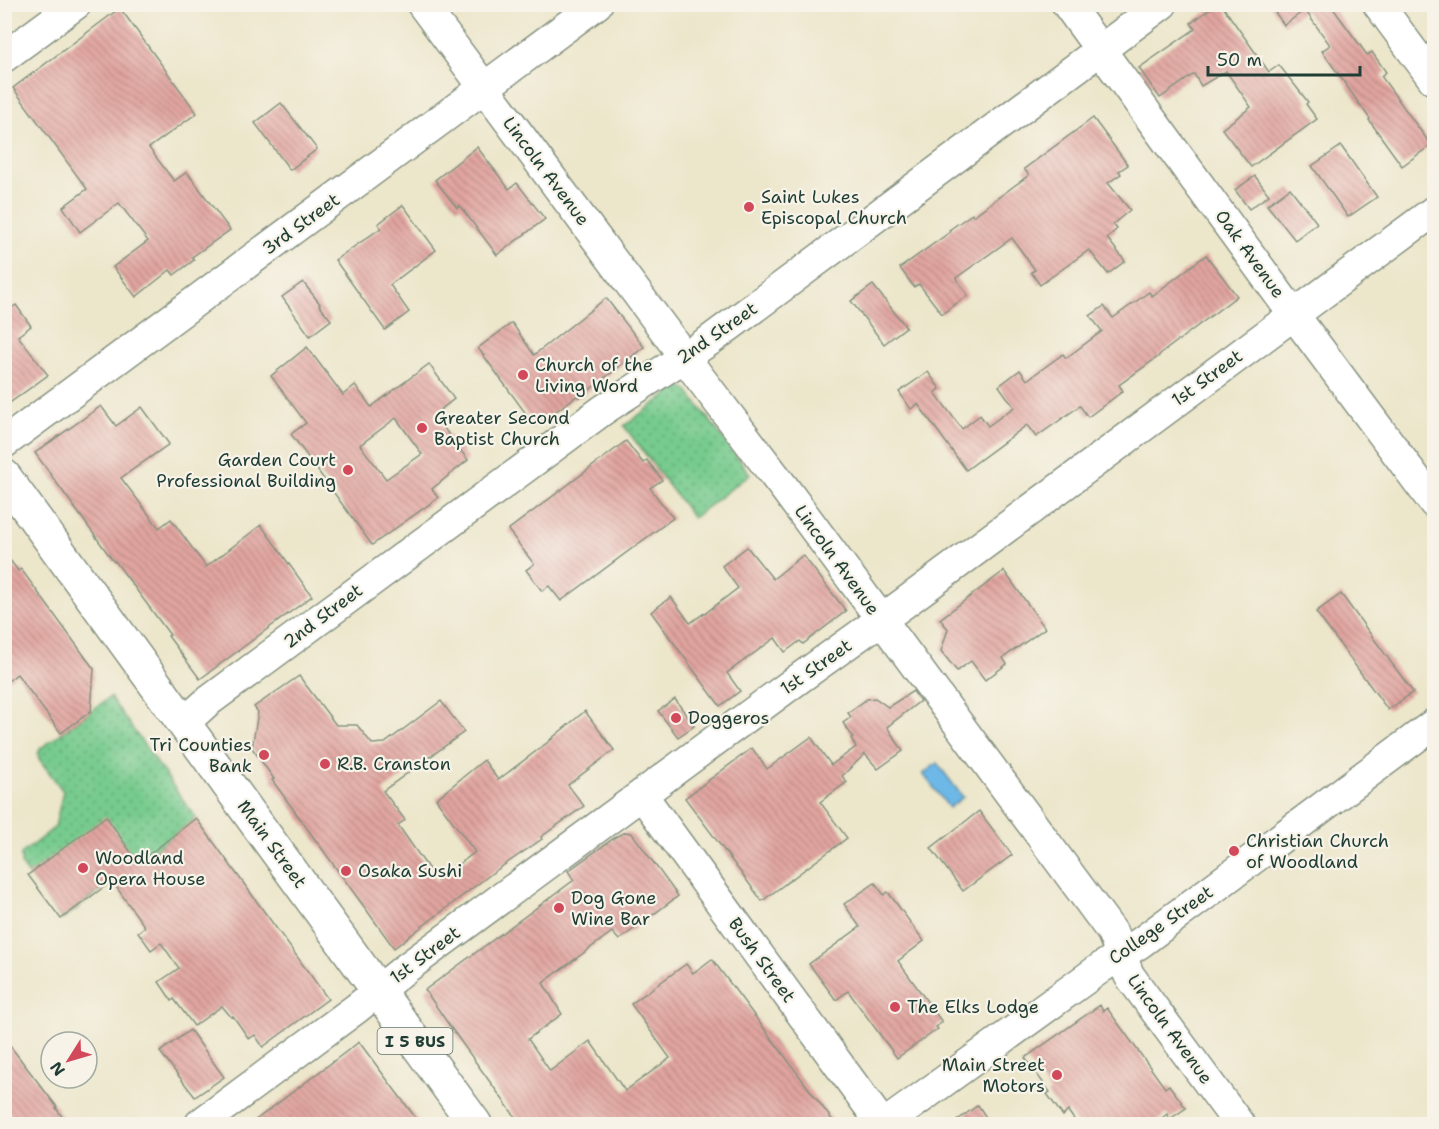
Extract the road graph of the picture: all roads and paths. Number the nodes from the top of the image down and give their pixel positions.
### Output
1 (76, 4) edge
2 (422, 4) edge
3 (597, 4) edge
4 (1067, 4) edge
5 (1162, 4) edge
6 (1378, 4) edge
7 (1100, 51) junction
8 (4, 57) edge
9 (1434, 80) edge
10 (484, 89) junction
11 (1434, 211) edge
12 (1294, 315) junction
13 (684, 357) junction
14 (4, 443) edge
15 (4, 476) edge
16 (1434, 503) edge
17 (881, 619) junction
18 (184, 723) junction
19 (1434, 724) edge
20 (642, 795) junction
21 (1121, 955) junction
22 (378, 991) junction
23 (200, 1125) edge
24 (475, 1125) edge
25 (884, 1125) edge
26 (1239, 1125) edge

1 - 8 street
2 - 10 street, Lincoln Avenue
3 - 10 street, 3rd Street
4 - 7 street, Oak Avenue
5 - 7 street, 2nd Street
6 - 9 street
7 - 12 street, Oak Avenue
7 - 13 street, 2nd Street
10 - 13 street, Lincoln Avenue
10 - 14 street, 3rd Street
11 - 12 street, 1st Street
12 - 16 street, Oak Avenue
12 - 17 street, 1st Street
13 - 17 street, Lincoln Avenue
13 - 18 street, 2nd Street
15 - 18 main road, Main Street / I 5 BUS
17 - 20 street, 1st Street
17 - 21 street, Lincoln Avenue
18 - 22 main road, Main Street / I 5 BUS
19 - 21 street, College Street
20 - 22 street, 1st Street
20 - 25 street, Bush Street
21 - 25 street, College Street
21 - 26 street, Lincoln Avenue
22 - 23 street, 1st Street
22 - 24 main road, Main Street / I 5 BUS

